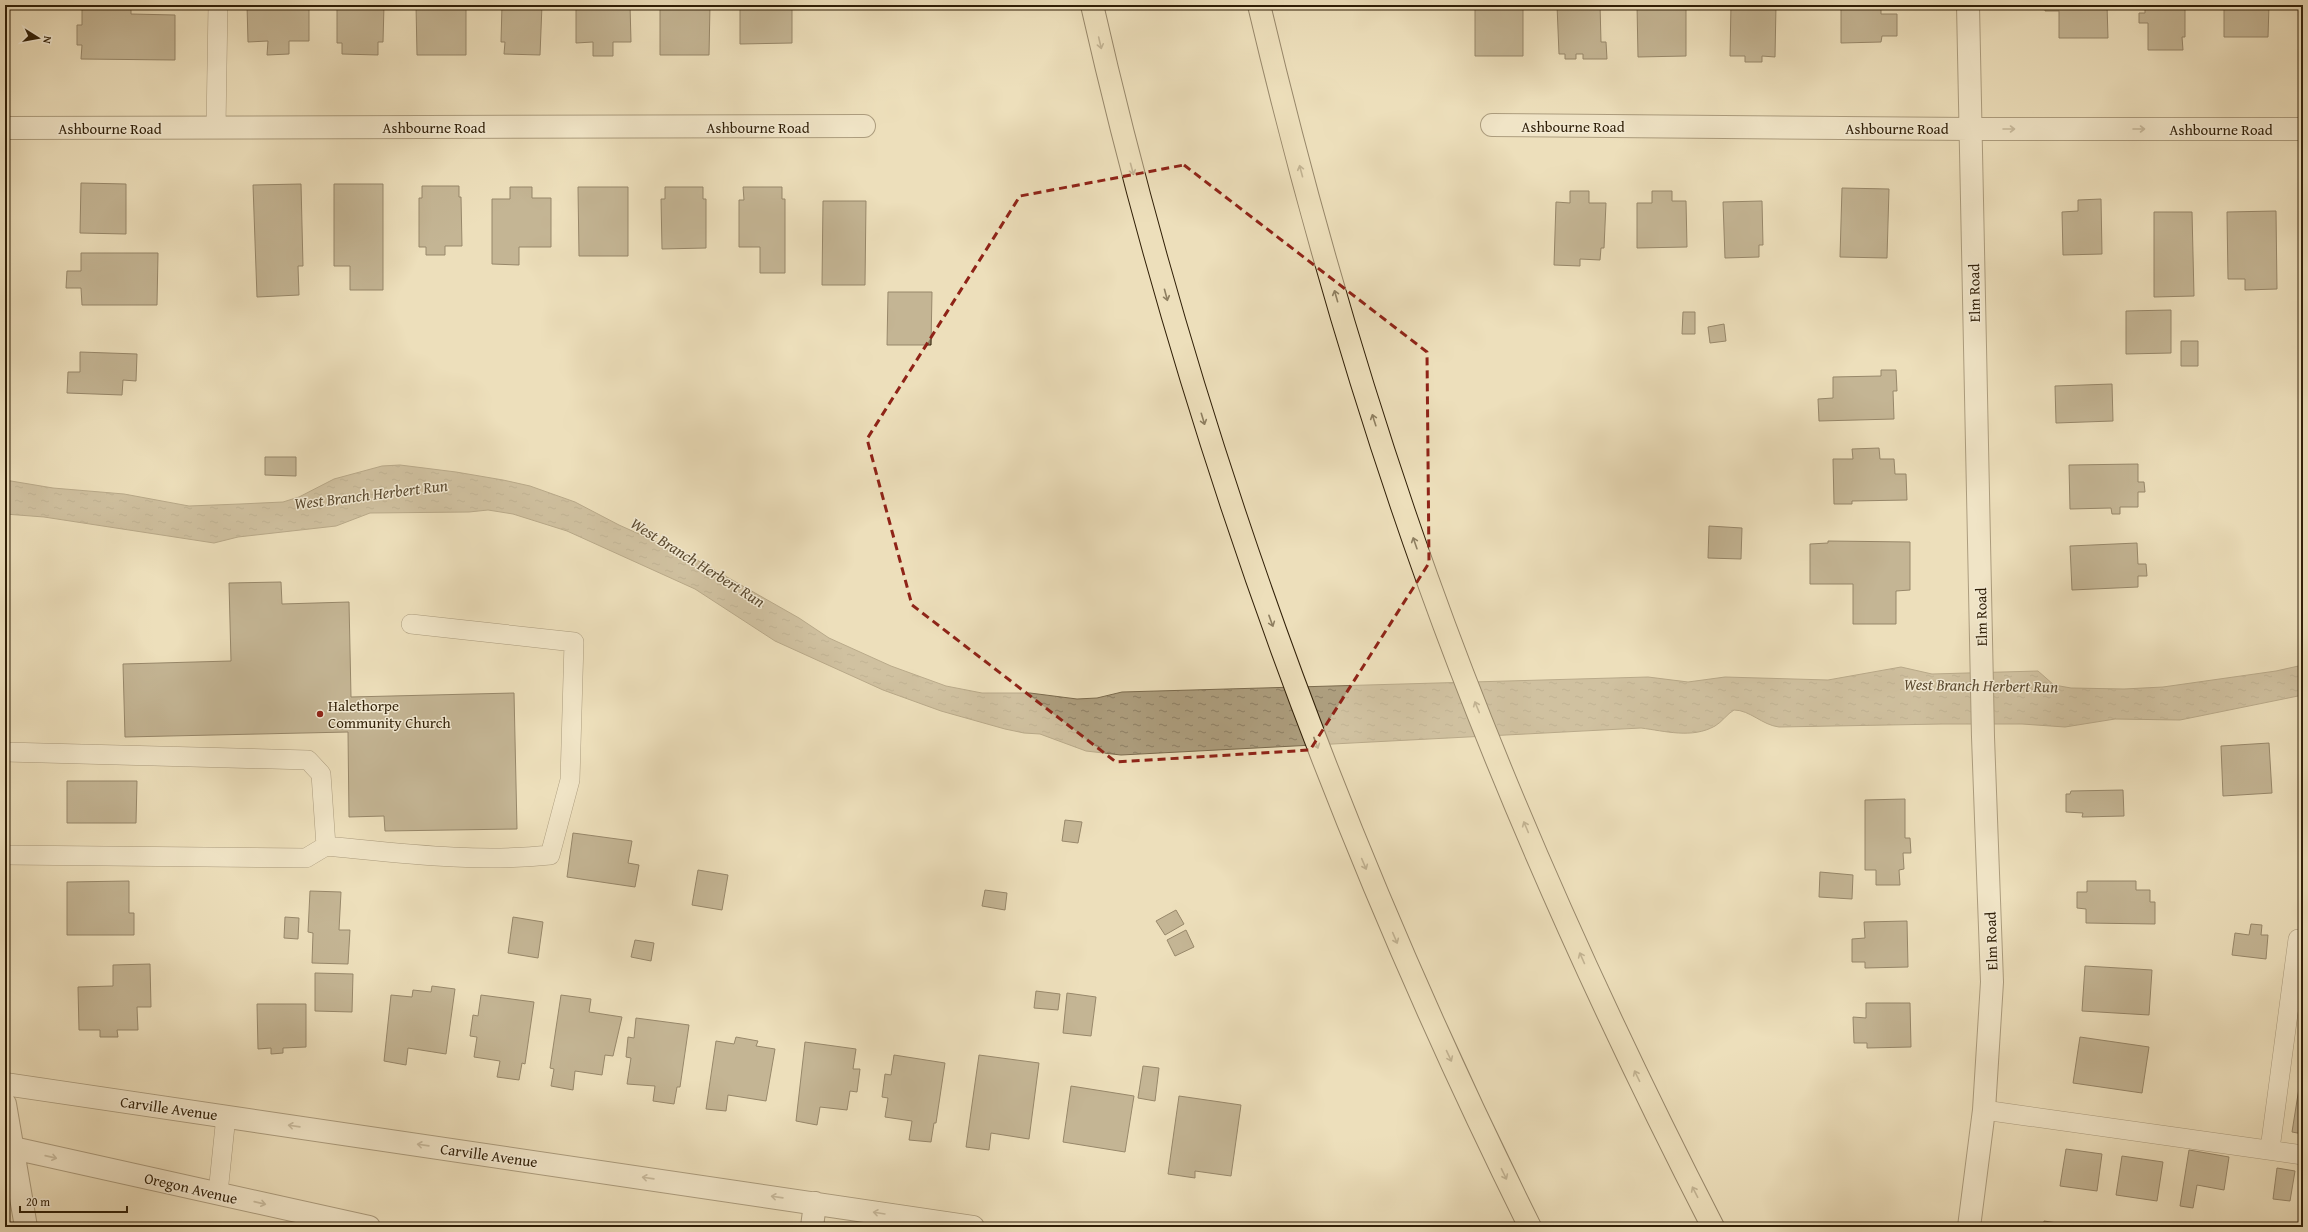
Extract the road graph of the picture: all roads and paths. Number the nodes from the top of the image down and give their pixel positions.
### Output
1 (218, 5) edge
2 (1092, 5) edge
3 (1259, 5) edge
4 (1968, 5) edge
5 (1492, 125) dead end
6 (864, 126) dead end
7 (216, 127) junction
8 (5, 128) edge
9 (1970, 129) junction
10 (2303, 129) edge
11 (412, 624) dead end
12 (5, 752) edge
13 (326, 846) junction
14 (5, 855) edge
15 (2298, 939) dead end
16 (5, 1084) edge
17 (5, 1104) edge
18 (1984, 1110) junction
19 (226, 1116) junction
20 (13, 1148) junction
21 (2270, 1149) junction
22 (2303, 1155) edge
23 (218, 1194) junction
24 (815, 1203) junction
25 (26, 1227) edge
26 (369, 1227) edge
27 (812, 1227) edge
28 (973, 1227) edge
29 (1530, 1227) edge
30 (1713, 1227) edge
31 (1969, 1227) edge

1 - 7 lane
2 -> 29 highway
30 -> 3 highway
4 - 9 street, Elm Road
5 - 9 street, Ashbourne Road
6 - 7 street, Ashbourne Road
7 - 8 street, Ashbourne Road
9 -> 10 street, Ashbourne Road
9 - 18 street, Elm Road
11 - 13 lane
12 - 13 lane
13 - 14 lane
15 - 21 lane
16 - 19 street, Carville Avenue
17 - 20 street
18 - 21 lane
18 - 31 street, Elm Road
19 - 23 lane
24 -> 19 street, Carville Avenue
20 -> 23 street, Oregon Avenue
20 - 25 street
21 - 22 lane
23 -> 26 street, Oregon Avenue
24 - 27 street
28 -> 24 street, Carville Avenue

